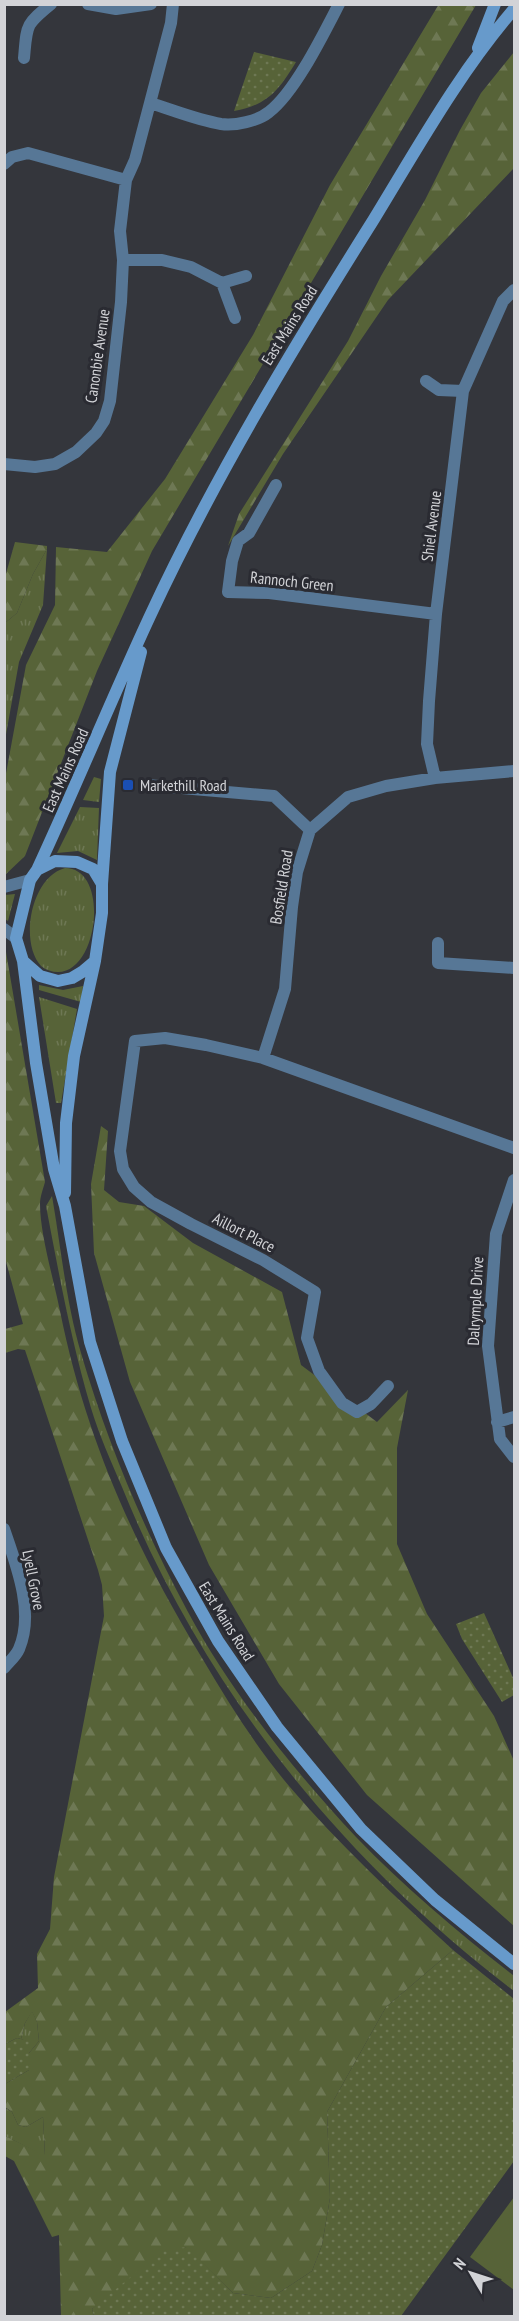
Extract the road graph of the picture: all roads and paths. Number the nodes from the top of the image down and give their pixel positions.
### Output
1 (51, 4) edge
2 (88, 4) edge
3 (151, 4) edge
4 (173, 4) edge
5 (339, 4) edge
6 (495, 4) edge
7 (514, 9) edge
8 (24, 58) dead end
9 (473, 60) junction
10 (150, 103) junction
11 (4, 164) edge
12 (126, 180) junction
13 (123, 260) junction
14 (246, 276) dead end
15 (222, 283) junction
16 (514, 290) edge
17 (236, 318) dead end
18 (426, 381) dead end
19 (464, 391) junction
20 (4, 464) edge
21 (276, 485) dead end
22 (436, 614) junction
23 (150, 616) junction
24 (514, 771) edge
25 (435, 778) junction
26 (147, 785) dead end
27 (310, 830) junction
28 (33, 875) junction
29 (102, 884) junction
30 (4, 886) edge
31 (4, 929) edge
32 (16, 938) junction
33 (438, 944) dead end
34 (23, 961) junction
35 (95, 961) junction
36 (514, 968) edge
37 (263, 1058) junction
38 (514, 1148) edge
39 (514, 1180) edge
40 (65, 1206) junction
41 (388, 1386) dead end
42 (514, 1417) edge
43 (497, 1422) junction
44 (514, 1457) edge
45 (4, 1529) edge
46 (4, 1668) edge
47 (514, 1964) edge

1 - 8 street
2 - 3 street
4 - 10 street, Canonbie Avenue
5 - 10 street
6 - 9 main road, East Mains Road
7 - 9 main road, East Mains Road
9 - 23 main road, East Mains Road
10 - 12 street, Canonbie Avenue
11 - 12 street
12 - 13 street, Canonbie Avenue
13 - 15 street
13 - 20 street, Canonbie Avenue
14 - 15 street
15 - 17 street
16 - 19 street, Shiel Avenue
18 - 19 street
19 - 22 street, Shiel Avenue
21 - 22 street, Rannoch Green
22 - 25 street, Shiel Avenue
23 - 28 main road, East Mains Road
23 - 29 main road, East Mains Road
24 - 25 street
25 - 27 street
26 - 27 street
27 - 37 street, Bosfield Road
28 - 29 main road
28 - 30 street
28 - 32 main road
29 - 35 main road
31 - 32 street
32 - 34 main road
33 - 36 street
34 - 35 main road
34 - 40 main road, East Mains Road
35 - 40 main road, East Mains Road
37 - 38 street
37 - 41 street, Aillort Place
39 - 43 street, Dalrymple Drive
40 - 47 main road, East Mains Road
42 - 43 street
43 - 44 street, Dalrymple Drive
45 - 46 street, Lyell Grove

